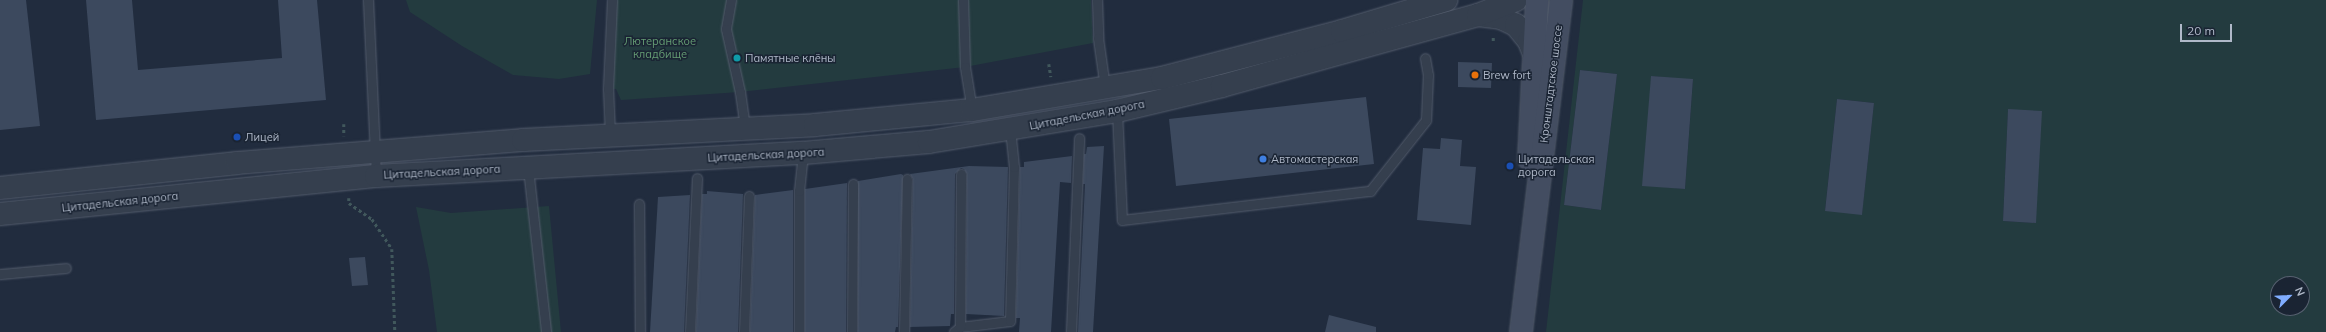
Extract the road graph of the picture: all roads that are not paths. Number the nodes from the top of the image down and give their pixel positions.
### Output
1 (368, 0) edge
2 (612, 0) edge
3 (731, 0) edge
4 (963, 0) edge
5 (1097, 0) edge
6 (1446, 0) edge
7 (1516, 0) edge
8 (1537, 0) edge
9 (1561, 0) edge
10 (1478, 15) junction
11 (1534, 54) junction
12 (1425, 58) dead end
13 (1105, 89) junction
14 (972, 110) junction
15 (1117, 111) junction
16 (1010, 129) junction
17 (745, 130) junction
18 (610, 134) junction
19 (1079, 138) dead end
20 (375, 153) junction
21 (803, 153) junction
22 (528, 168) junction
23 (962, 174) dead end
24 (376, 176) junction
25 (697, 178) dead end
26 (907, 179) dead end
27 (853, 184) dead end
28 (0, 188) edge
29 (749, 196) dead end
30 (639, 204) dead end
31 (0, 214) edge
32 (66, 268) dead end
33 (0, 274) edge
34 (1527, 287) junction
35 (957, 329) edge
36 (546, 332) edge
37 (640, 332) edge
38 (690, 332) edge
39 (744, 332) edge
40 (799, 332) edge
41 (852, 332) edge
42 (904, 332) edge
43 (1071, 332) edge
44 (1522, 332) edge

1 - 20 lane
2 - 18 lane
3 - 17 lane
4 - 14 lane
5 - 13 lane
6 - 13 street, Цитадельская дорога
7 - 10 street, Цитадельская дорога
8 - 11 main road, Кронштадтское шоссе
9 - 34 main road, Кронштадтское шоссе
10 - 11 street
10 - 15 street, Цитадельская дорога
11 - 34 main road, Кронштадтское шоссе
12 - 15 lane
13 - 14 street, Цитадельская дорога
14 - 17 street, Цитадельская дорога
15 - 16 street, Цитадельская дорога
16 - 21 street, Цитадельская дорога
16 - 35 lane
17 - 18 street, Цитадельская дорога
18 - 20 street, Цитадельская дорога
19 - 43 lane
20 - 24 lane
20 - 28 street, Цитадельская дорога
21 - 22 street, Цитадельская дорога
21 - 40 lane
22 - 24 street, Цитадельская дорога
22 - 36 lane
23 - 35 lane
24 - 31 street, Цитадельская дорога
25 - 38 lane
26 - 42 lane
27 - 41 lane
29 - 39 lane
30 - 37 lane
32 - 33 lane
34 - 44 main road, Кронштадтское шоссе

